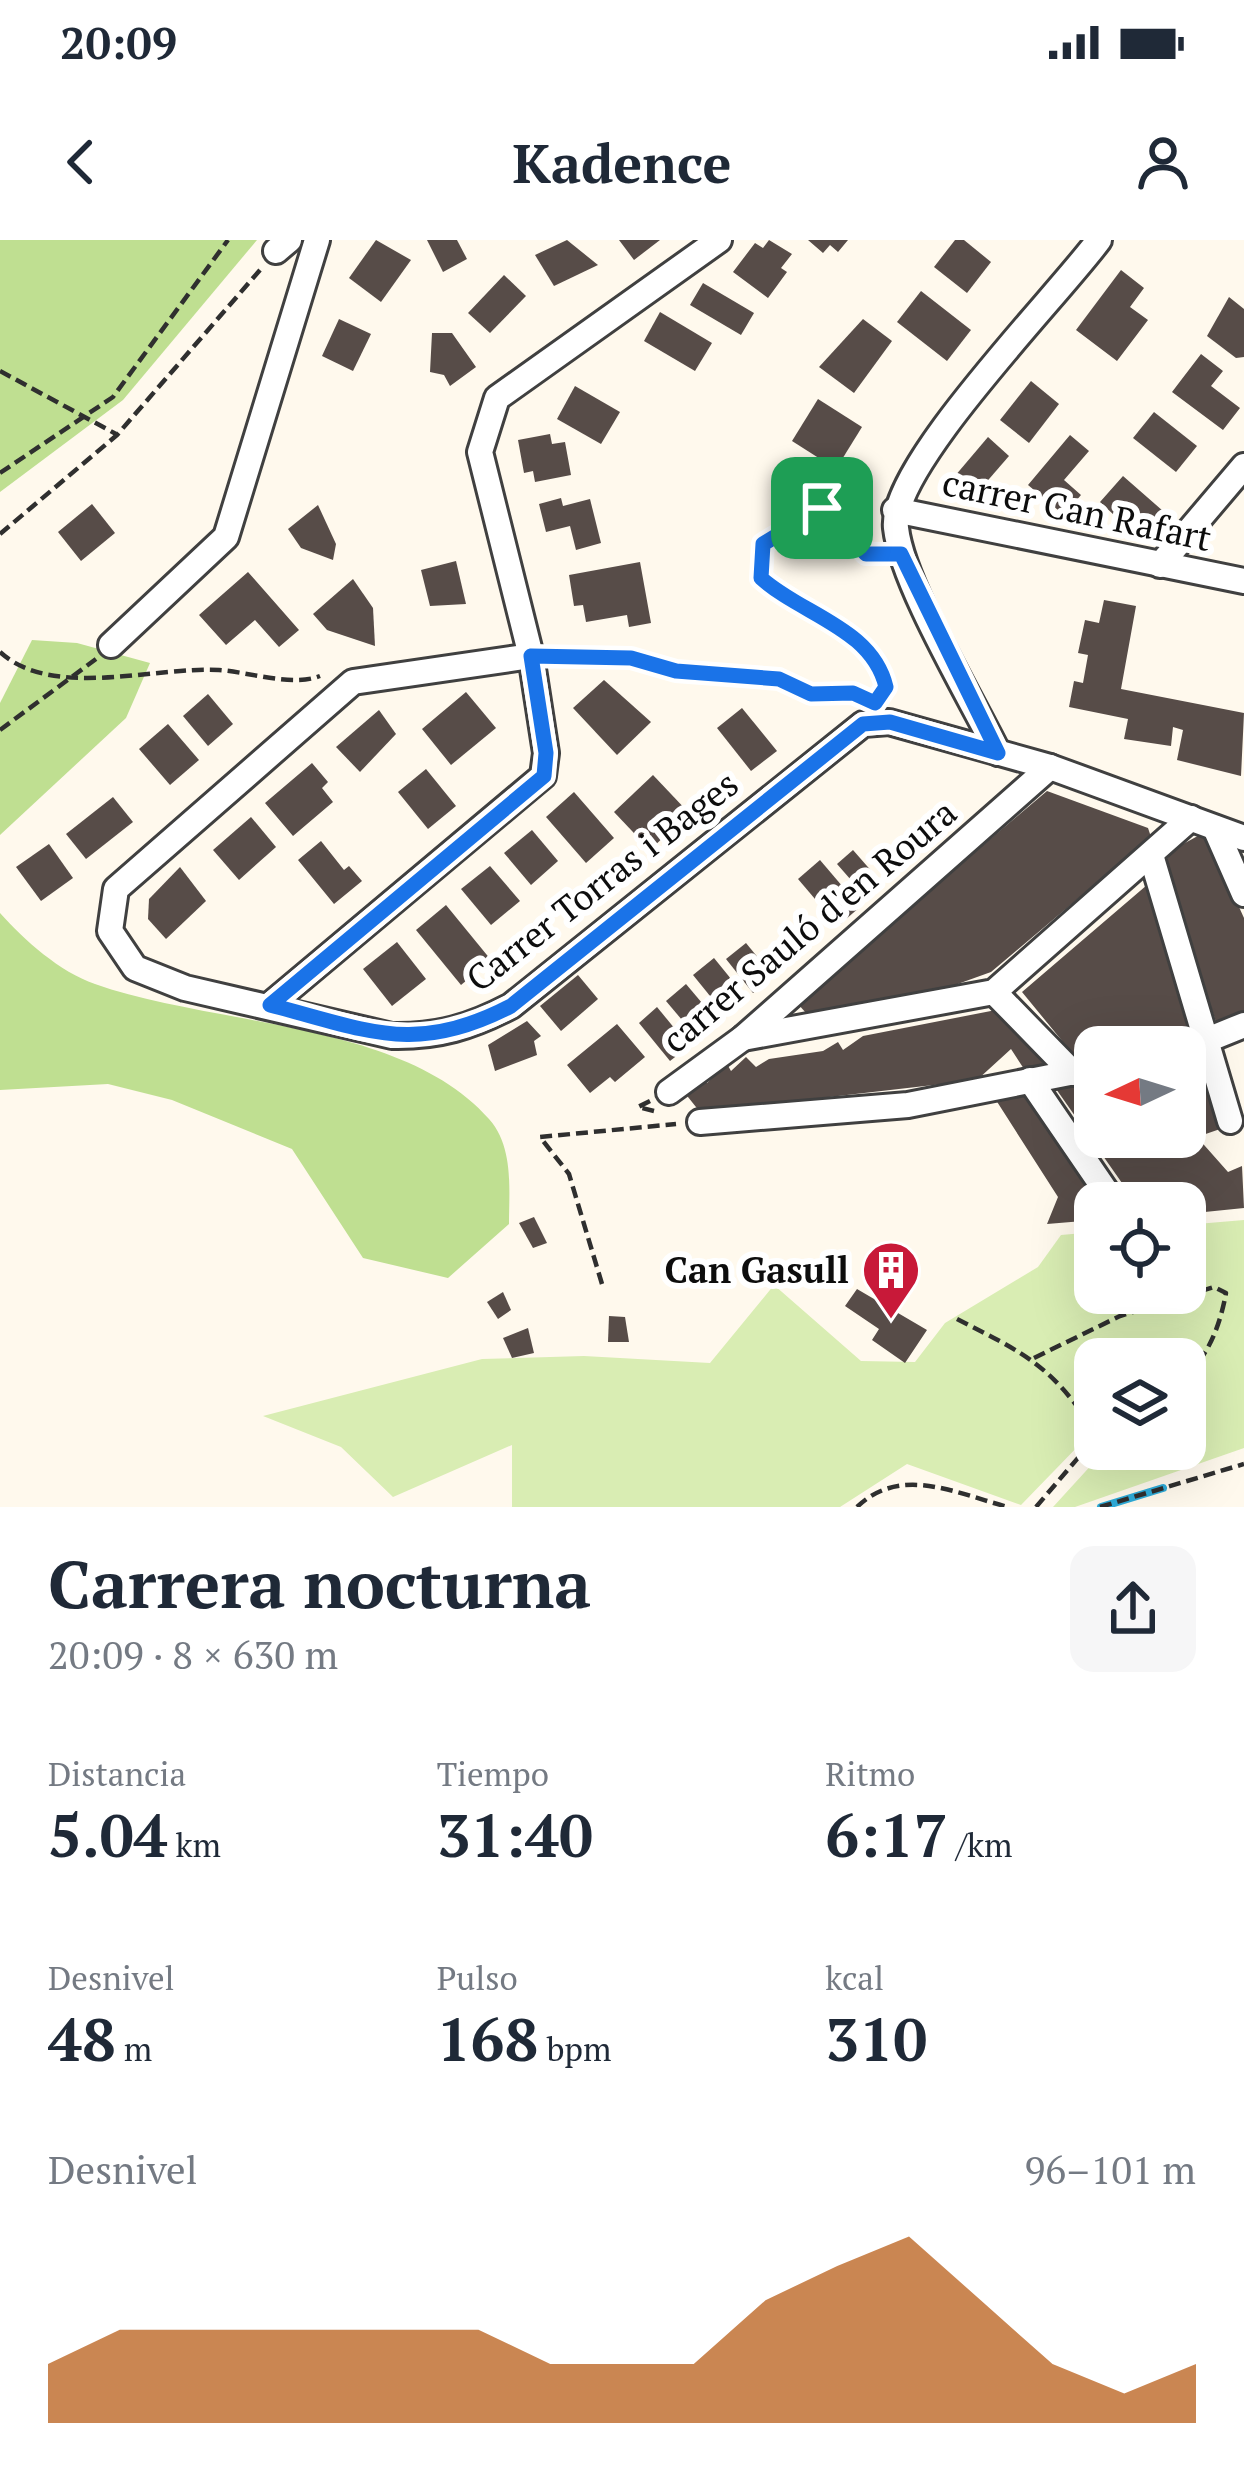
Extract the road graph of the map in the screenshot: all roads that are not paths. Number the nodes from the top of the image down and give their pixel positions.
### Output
1 (317, 240) edge
2 (718, 240) edge
3 (1099, 240) edge
4 (1244, 466) edge
5 (895, 510) junction
6 (1160, 565) junction
7 (1244, 581) edge
8 (111, 645) dead end
9 (531, 656) junction
10 (998, 753) junction
11 (1050, 767) junction
12 (1191, 818) junction
13 (1215, 828) junction
14 (1244, 838) edge
15 (1151, 854) junction
16 (1244, 893) edge
17 (994, 992) junction
18 (270, 1005) junction
19 (1244, 1025) edge
20 (1192, 1026) edge
21 (743, 1038) junction
22 (1206, 1041) edge
23 (1074, 1062) edge
24 (1206, 1066) edge
25 (1074, 1073) edge
26 (1030, 1080) junction
27 (669, 1092) dead end
28 (1230, 1121) dead end
29 (700, 1122) road end
30 (1100, 1182) edge

1 - 8 street
2 - 9 street
3 - 5 street
4 - 6 street
5 - 6 street, carrer Can Rafart
5 - 10 street
6 - 7 street, carrer Can Rafart
9 - 18 street
9 - 18 street, Carrer Torras i Bages
10 - 11 street
10 - 18 street, Carrer Torras i Bages
11 - 12 street
11 - 21 street, carrer Sauló d'en Roura
12 - 13 street
12 - 15 street
13 - 14 street
13 - 16 street
15 - 17 street
15 - 20 street
17 - 21 street
17 - 23 street
19 - 22 street
21 - 27 street, carrer Sauló d'en Roura
24 - 28 street
25 - 26 street
26 - 29 street
26 - 30 street

